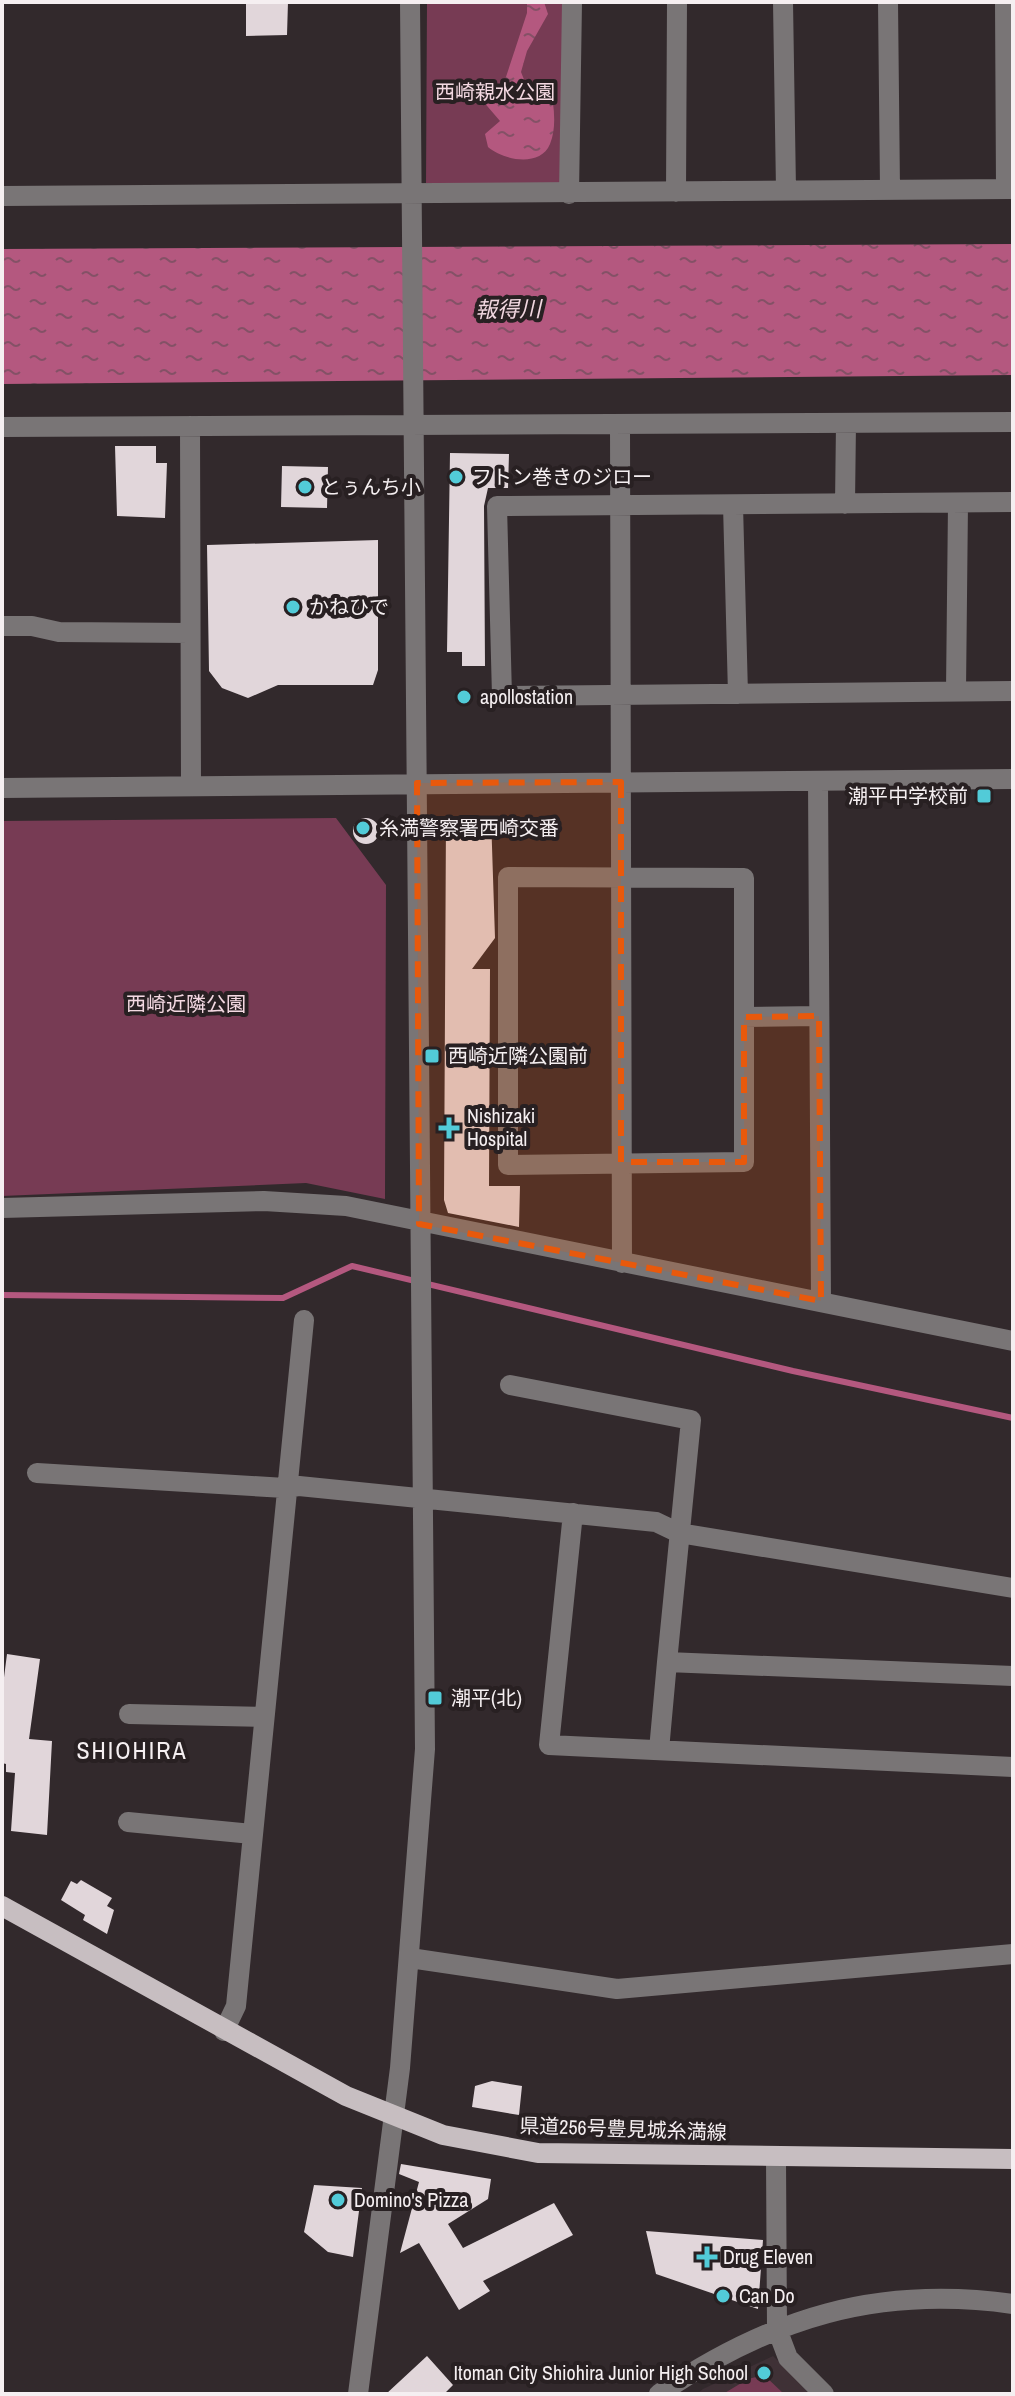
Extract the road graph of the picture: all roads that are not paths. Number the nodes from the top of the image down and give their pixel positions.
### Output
1 (410, 2) edge
2 (572, 2) edge
3 (677, 2) edge
4 (783, 2) edge
5 (888, 2) edge
6 (1005, 2) edge
7 (1009, 24) edge
8 (890, 189) junction
9 (1010, 189) edge
10 (786, 190) junction
11 (676, 192) junction
12 (569, 194) junction
13 (2, 196) edge
14 (412, 196) junction
15 (1013, 422) edge
16 (846, 423) junction
17 (620, 425) junction
18 (190, 426) junction
19 (414, 426) junction
20 (2, 427) edge
21 (1013, 502) edge
22 (958, 503) junction
23 (845, 504) junction
24 (733, 505) junction
25 (621, 506) junction
26 (2, 626) edge
27 (190, 633) junction
28 (956, 691) junction
29 (1013, 691) edge
30 (738, 694) junction
31 (621, 696) junction
32 (1013, 779) edge
33 (818, 781) junction
34 (621, 782) junction
35 (417, 783) junction
36 (191, 786) junction
37 (2, 788) edge
38 (621, 877) junction
39 (819, 1016) junction
40 (744, 1017) junction
41 (621, 1162) junction
42 (2, 1208) edge
43 (419, 1224) junction
44 (622, 1263) junction
45 (821, 1301) junction
46 (304, 1320) dead end
47 (1013, 1341) edge
48 (510, 1385) dead end
49 (37, 1473) dead end
50 (285, 1488) junction
51 (425, 1501) junction
52 (573, 1513) junction
53 (679, 1533) junction
54 (1013, 1588) edge
55 (667, 1662) junction
56 (1013, 1676) edge
57 (129, 1714) dead end
58 (263, 1717) junction
59 (659, 1750) junction
60 (1013, 1767) edge
61 (128, 1822) dead end
62 (252, 1834) junction
63 (2, 1906) edge
64 (1013, 1954) edge
65 (410, 1958) junction
66 (224, 2031) junction
67 (393, 2118) junction
68 (776, 2158) junction
69 (1013, 2159) edge
70 (1013, 2304) edge
71 (777, 2329) junction
72 (358, 2394) edge
73 (659, 2394) edge
74 (824, 2394) edge

1 - 14 street
2 - 12 street
3 - 11 street
4 - 10 street
5 - 8 street
6 - 7 street
7 - 9 street
8 - 9 street
8 - 10 street
10 - 11 street
11 - 12 street
12 - 14 street
13 - 14 street
14 - 19 street
15 - 16 street
16 - 17 street
16 - 23 street
17 - 19 street
17 - 25 street
18 - 19 street
18 - 20 street
18 - 27 street
19 - 35 street
21 - 22 street
22 - 23 street
22 - 28 street
23 - 24 street
24 - 25 street
24 - 30 street
25 - 31 street
25 - 31 street
26 - 27 street
27 - 36 street
28 - 29 street
28 - 30 street
30 - 31 street
31 - 34 street
32 - 33 street
33 - 34 street
33 - 39 street
34 - 35 street
34 - 38 street
35 - 36 street
35 - 43 street
36 - 37 street
38 - 40 street
38 - 41 street
38 - 41 street
39 - 40 street
39 - 45 street
40 - 41 street
41 - 44 street
42 - 43 street
43 - 44 street
43 - 51 street
44 - 45 street
45 - 47 street
46 - 50 street
48 - 53 street
49 - 50 street
50 - 51 street
50 - 58 street
51 - 52 street
51 - 65 street
52 - 53 street
52 - 59 street
53 - 54 street
53 - 55 street
55 - 56 street
55 - 59 street
57 - 58 street
58 - 62 street
59 - 60 street
61 - 62 street
62 - 66 street
63 - 66 main road, 県道256号豊見城糸満線
64 - 65 street
65 - 67 street
66 - 67 main road, 県道256号豊見城糸満線
67 - 68 main road, 県道256号豊見城糸満線
67 - 72 street
68 - 69 main road, 県道256号豊見城糸満線
68 - 71 street
70 - 71 street
71 - 73 street
71 - 74 street

